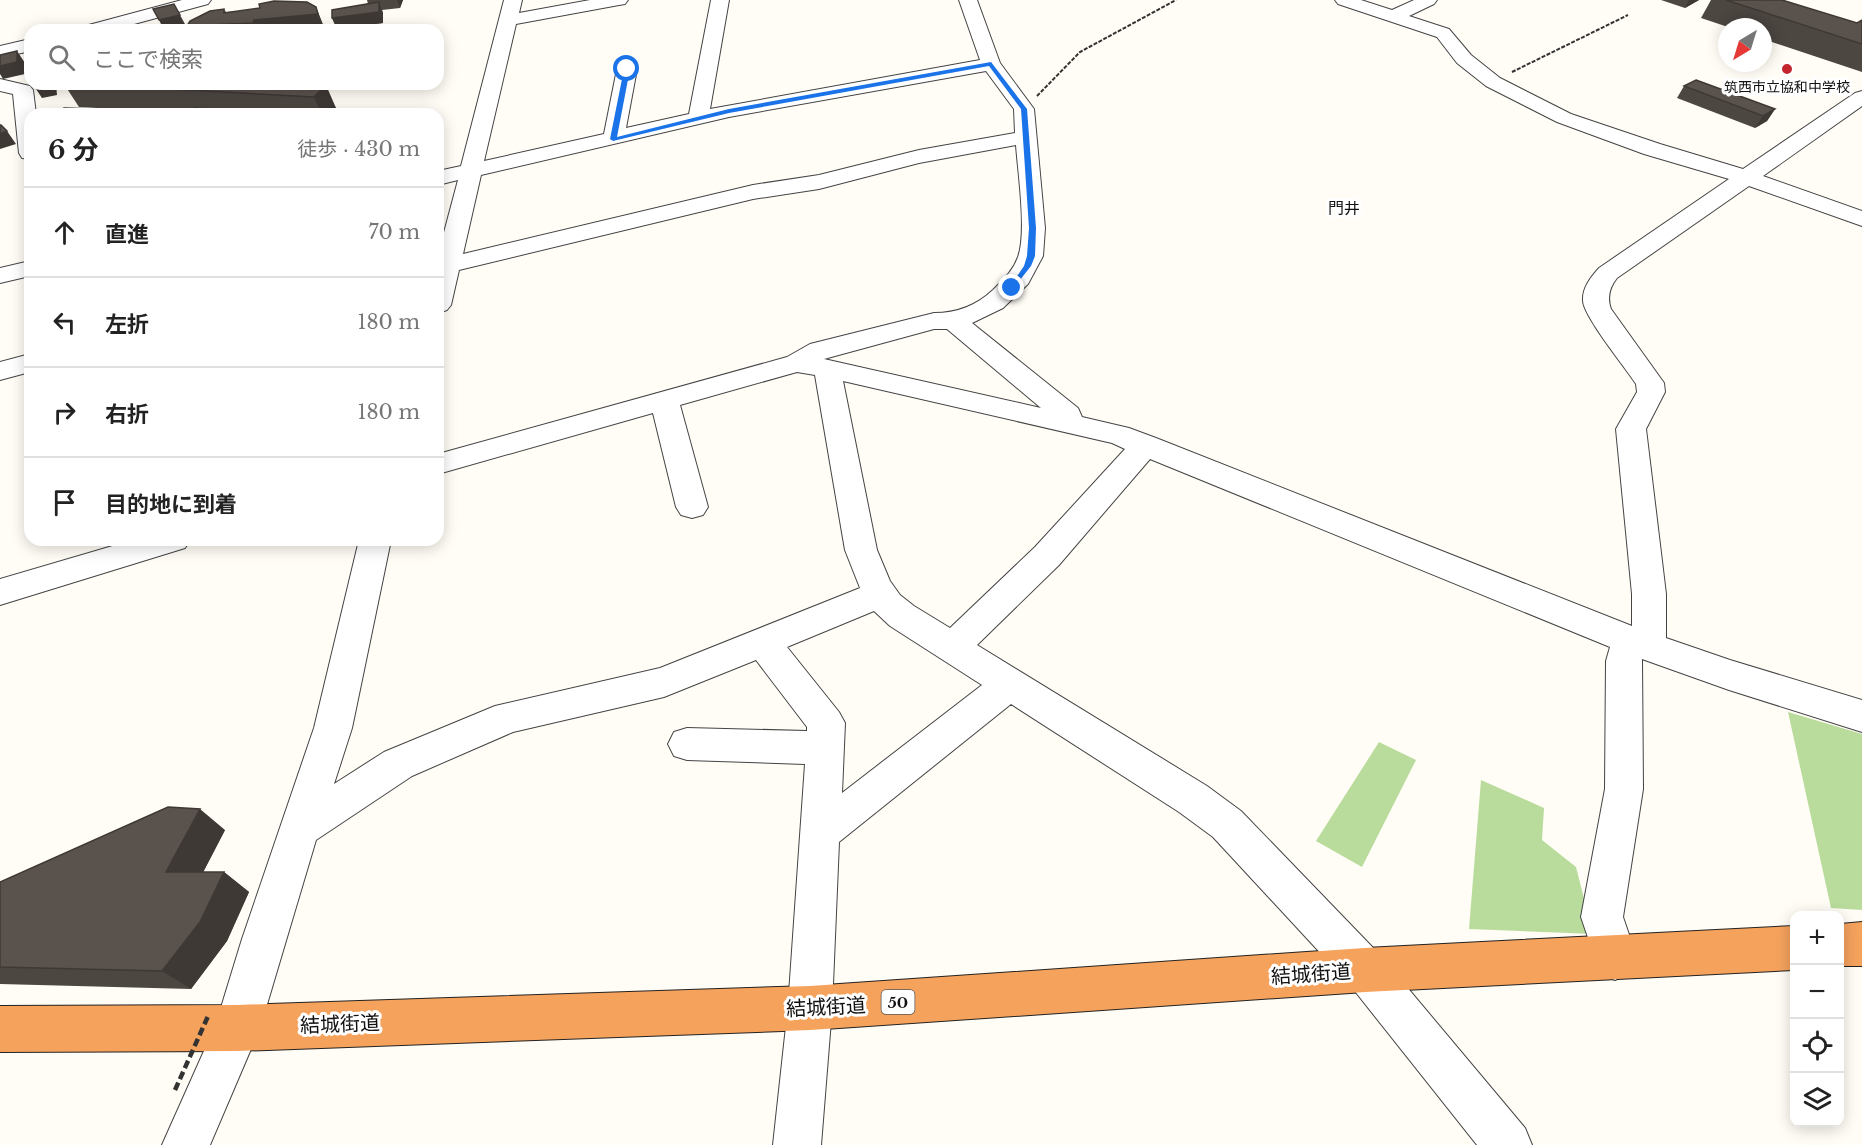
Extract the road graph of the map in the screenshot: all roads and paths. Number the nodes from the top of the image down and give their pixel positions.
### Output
1 (201, 0) edge
2 (513, 0) edge
3 (619, 0) edge
4 (720, 0) edge
5 (968, 0) edge
6 (1176, 0) edge
7 (1344, 0) edge
8 (1428, 0) edge
9 (1628, 15) dead end
10 (1392, 17) junction
11 (508, 20) junction
12 (113, 24) edge
13 (24, 46) edge
14 (0, 52) edge
15 (991, 64) junction
16 (627, 69) dead end
17 (1492, 82) junction
18 (0, 85) edge
19 (1862, 96) edge
20 (25, 108) edge
21 (1024, 109) junction
22 (698, 119) junction
23 (1026, 137) junction
24 (613, 139) junction
25 (469, 173) junction
26 (444, 177) edge
27 (1745, 177) junction
28 (1862, 219) edge
29 (445, 268) edge
30 (24, 270) edge
31 (0, 276) edge
32 (953, 321) junction
33 (24, 365) edge
34 (813, 366) junction
35 (0, 371) edge
36 (664, 400) junction
37 (1065, 421) junction
38 (1146, 445) junction
39 (444, 462) edge
40 (692, 507) dead end
41 (154, 546) edge
42 (374, 546) edge
43 (0, 592) edge
44 (881, 594) junction
45 (762, 642) junction
46 (1640, 643) junction
47 (952, 648) junction
48 (1011, 684) junction
49 (1862, 716) edge
50 (687, 744) dead end
51 (824, 748) junction
52 (300, 828) junction
53 (819, 834) junction
54 (1862, 944) edge
55 (1844, 945) edge
56 (1790, 948) edge
57 (1615, 958) junction
58 (1365, 970) junction
59 (810, 1008) junction
60 (223, 1021) junction
61 (0, 1029) edge
62 (176, 1090) dead end
63 (186, 1145) edge
64 (797, 1145) edge
65 (1508, 1145) edge

1 - 12 street
2 - 11 street
3 - 11 street
4 - 22 street
5 - 15 street
6 - 21 path
7 - 10 street
8 - 10 street
9 - 17 path
10 - 17 street
11 - 25 street
13 - 14 street
15 - 21 street
15 - 22 street
16 - 24 street
17 - 27 street
18 - 20 street
19 - 27 street
21 - 23 street
22 - 24 street
23 - 29 street
23 - 32 street
24 - 25 street
25 - 26 street
25 - 29 street
27 - 28 street
27 - 46 street
30 - 31 street
32 - 34 street
32 - 37 street
33 - 35 street
34 - 36 street
34 - 37 street
34 - 44 street
36 - 39 street
36 - 40 street
37 - 38 street
38 - 46 street
38 - 47 street
41 - 43 street
42 - 52 street
44 - 45 street
44 - 47 street
45 - 51 street
45 - 52 street
46 - 49 street
46 - 57 street
47 - 48 street
48 - 53 street
48 - 58 street
50 - 51 street
51 - 53 street
52 - 60 street
53 - 59 street
54 - 55 highway
56 - 57 highway, 結城街道 / 50
57 - 58 highway, 結城街道 / 50
58 - 59 highway, 結城街道 / 50
58 - 65 street
59 - 60 highway, 結城街道 / 50
59 - 64 street
60 - 61 highway, 結城街道 / 50
60 - 62 path, bridge
60 - 63 street

